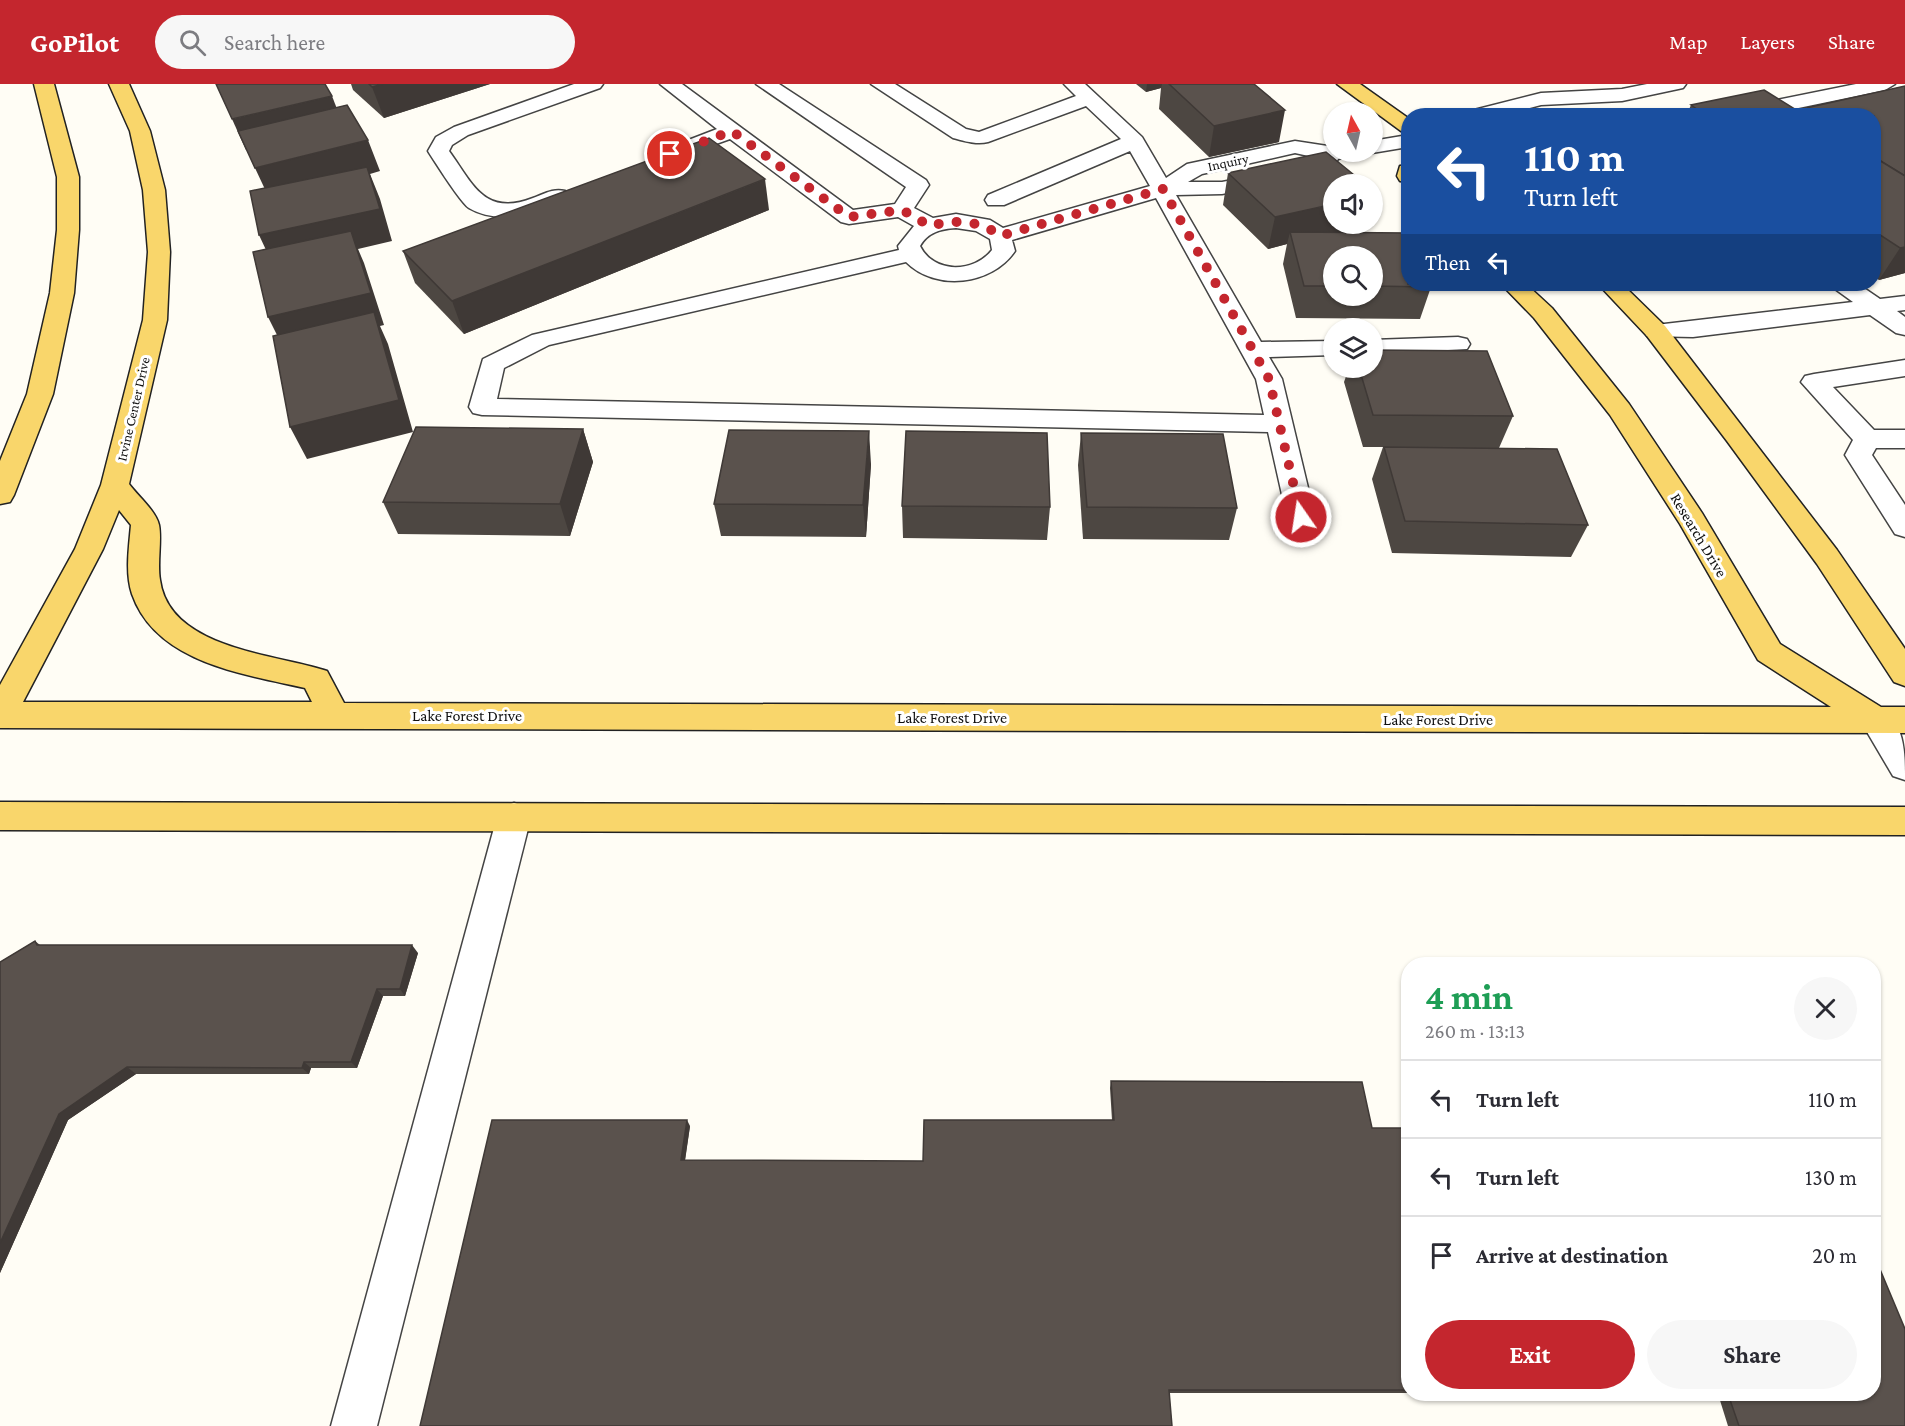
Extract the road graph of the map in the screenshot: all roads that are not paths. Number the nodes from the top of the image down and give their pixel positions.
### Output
1 (44, 84) edge
2 (119, 84) edge
3 (593, 84) edge
4 (670, 84) edge
5 (766, 84) edge
6 (881, 84) edge
7 (1347, 84) edge
8 (1676, 84) edge
9 (1885, 84) edge
10 (1082, 91) edge
11 (1591, 91) edge
12 (1505, 108) edge
13 (1580, 108) edge
14 (1606, 108) edge
15 (1767, 108) edge
16 (1401, 122) edge
17 (732, 131) junction
18 (1135, 141) junction
19 (1401, 142) edge
20 (1383, 145) edge
21 (1329, 162) edge
22 (644, 164) edge
23 (579, 188) edge
24 (1163, 189) junction
25 (996, 200) dead end
26 (902, 210) junction
27 (930, 226) junction
28 (1000, 236) junction
29 (911, 254) junction
30 (1520, 291) edge
31 (1616, 291) edge
32 (1853, 291) edge
33 (1905, 303) edge
34 (1875, 306) junction
35 (1905, 328) edge
36 (1656, 331) junction
37 (1458, 344) dead end
38 (1383, 347) edge
39 (1323, 348) edge
40 (1253, 350) junction
41 (1905, 368) edge
42 (1279, 424) junction
43 (1867, 439) junction
44 (1905, 439) edge
45 (115, 485) junction
46 (0, 495) edge
47 (1301, 517) dead end
48 (1905, 527) edge
49 (1905, 676) edge
50 (0, 714) edge
51 (335, 715) junction
52 (1891, 720) edge
53 (1905, 767) edge
54 (0, 816) edge
55 (514, 817) junction
56 (1905, 821) edge
57 (354, 1426) edge

1 - 46 main road
2 - 45 main road, Irvine Center Drive
3 - 23 street
4 - 17 street
5 - 26 street
6 - 10 street
7 - 16 main road
8 - 11 street
9 - 15 street
10 - 18 street
11 - 12 street
11 - 13 street
11 - 14 street
17 - 22 street
17 - 26 street
18 - 24 street
18 - 25 street
19 - 20 street
21 - 24 street, Inquiry
24 - 28 street, Inquiry
24 - 40 street
26 - 27 street
27 - 28 street
27 - 29 street
28 - 29 street
29 - 42 street
30 - 52 main road, Research Drive
31 - 36 main road
32 - 34 street
33 - 34 street
34 - 35 street
34 - 36 street
36 - 49 main road
37 - 38 street
39 - 40 street
40 - 42 street
41 - 43 street
42 - 47 street
43 - 44 street
43 - 48 street
45 - 50 main road, Irvine Center Drive
45 - 51 main road
49 - 52 main road
50 - 51 main road, Lake Forest Drive
51 - 52 main road, Lake Forest Drive
52 - 53 street
54 - 55 main road
55 - 56 main road
55 - 57 street

